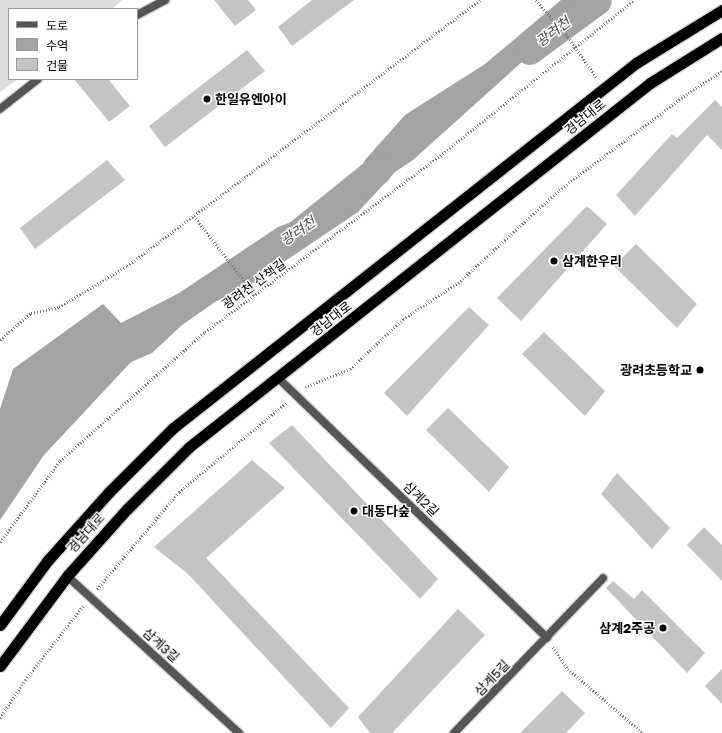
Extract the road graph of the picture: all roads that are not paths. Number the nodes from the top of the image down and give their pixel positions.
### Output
1 (165, 0) edge
2 (722, 10) edge
3 (138, 14) edge
4 (722, 38) edge
5 (37, 80) edge
6 (0, 109) edge
7 (278, 378) junction
8 (67, 576) junction
9 (603, 578) dead end
10 (0, 625) edge
11 (547, 638) junction
12 (0, 666) edge
13 (239, 733) edge
14 (454, 733) edge

1 - 3 street
2 - 10 highway, 경남대로
4 - 7 highway, 경남대로
5 - 6 street
7 - 8 highway, 경남대로
7 - 11 street, 삼계2길
8 - 12 highway, 경남대로
8 - 13 street, 삼계3길
9 - 11 street, 삼계5길
11 - 14 street, 삼계5길

